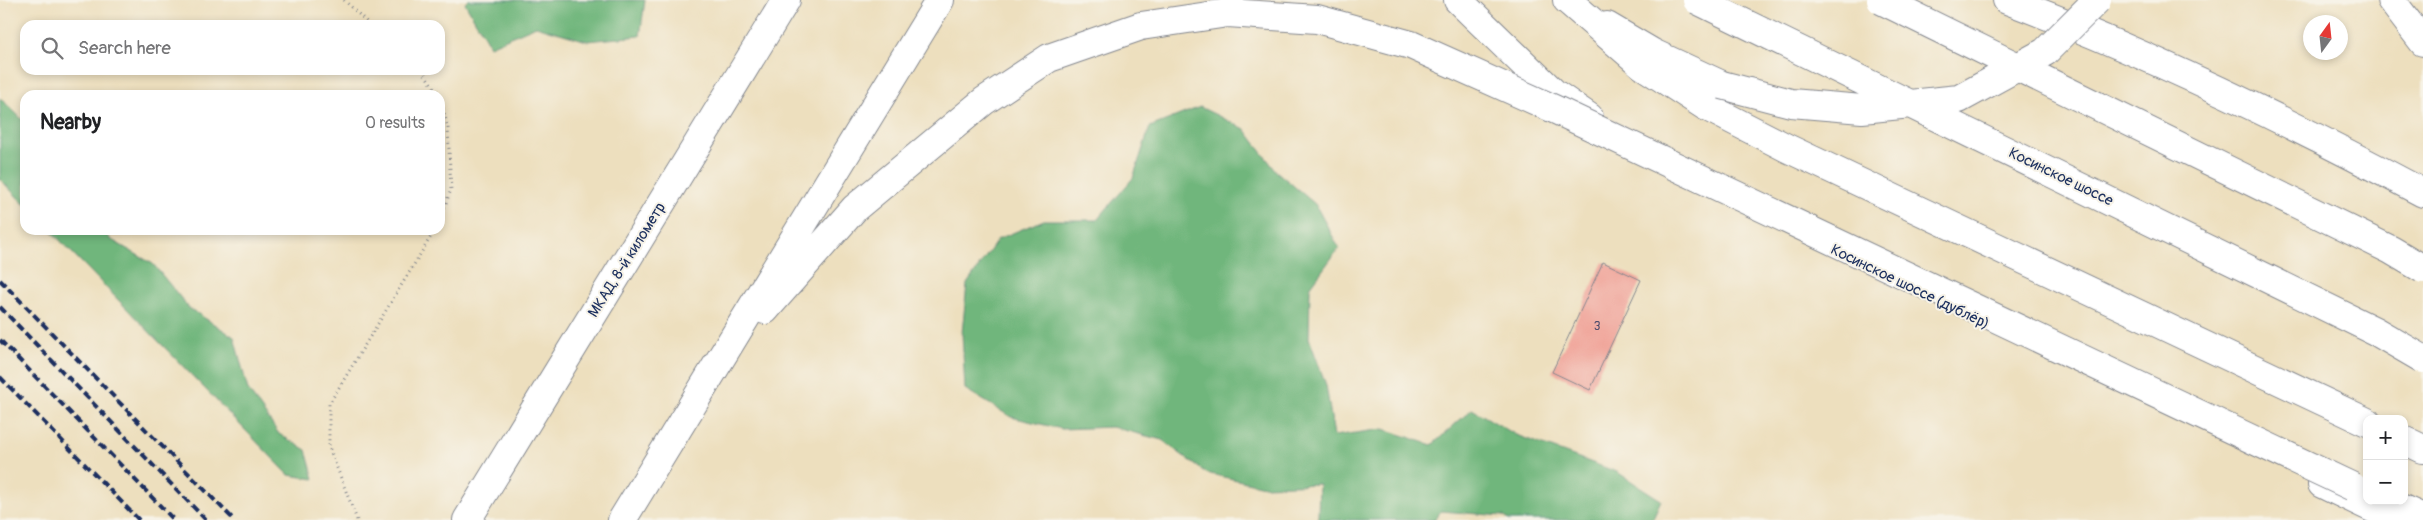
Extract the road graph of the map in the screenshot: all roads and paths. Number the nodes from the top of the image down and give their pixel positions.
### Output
1 (344, 0) edge
2 (786, 0) edge
3 (940, 0) edge
4 (1458, 0) edge
5 (1697, 0) edge
6 (1882, 0) edge
7 (2007, 0) edge
8 (2097, 0) edge
9 (2392, 0) edge
10 (1573, 4) edge
11 (365, 20) edge
12 (2423, 42) edge
13 (425, 75) edge
14 (436, 90) edge
15 (445, 116) edge
16 (2423, 193) edge
17 (445, 205) edge
18 (432, 235) edge
19 (2423, 269) edge
20 (2423, 358) edge
21 (717, 365) junction
22 (2363, 420) edge
23 (2408, 442) edge
24 (2423, 449) edge
25 (2362, 492) edge
26 (2385, 505) edge
27 (2394, 505) edge
28 (468, 518) edge
29 (2423, 518) edge
30 (357, 520) edge
31 (622, 520) edge
32 (2397, 520) edge
33 (2410, 520) edge

1 - 11 path
2 - 28 main road, МКАД, 8-й километр
3 - 21 main road
4 - 32 main road, Косинское шоссе (дублёр)
5 - 20 main road, Косинское шоссе, bridge
6 - 19 main road, bridge
7 - 16 main road
8 - 10 main road, bridge
9 - 12 main road
10 - 22 main road
13 - 14 path
15 - 17 path
18 - 30 path
21 - 25 main road, bridge
21 - 31 main road
23 - 24 main road
26 - 33 main road
27 - 29 main road

